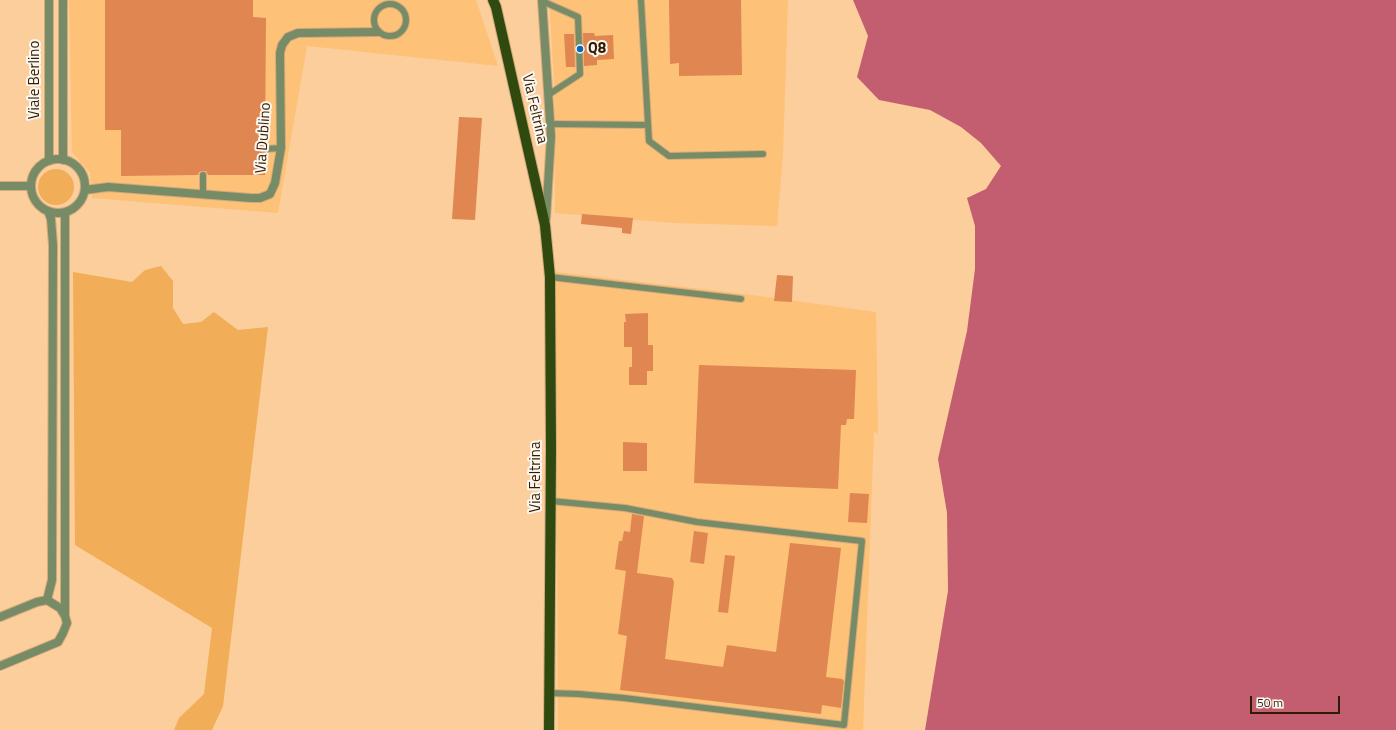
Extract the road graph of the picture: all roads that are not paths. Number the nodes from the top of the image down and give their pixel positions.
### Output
1 (49, 0) edge
2 (63, 0) edge
3 (493, 0) edge
4 (542, 0) edge
5 (641, 0) edge
6 (390, 2) edge
7 (378, 32) junction
8 (548, 95) junction
9 (550, 124) junction
10 (648, 125) junction
11 (281, 148) junction
12 (265, 149) dead end
13 (763, 154) dead end
14 (49, 160) junction
15 (63, 160) junction
16 (203, 175) dead end
17 (0, 186) edge
18 (31, 186) junction
19 (84, 190) junction
20 (203, 194) junction
21 (48, 211) junction
22 (65, 212) junction
23 (546, 225) junction
24 (550, 277) junction
25 (741, 299) dead end
26 (551, 501) junction
27 (47, 600) junction
28 (65, 616) junction
29 (0, 617) edge
30 (0, 666) edge
31 (549, 693) junction
32 (549, 730) edge

1 - 14 street, Viale Berlino
2 - 15 street, Viale Berlino
3 - 23 main road, Via Feltrina
4 - 8 street, Via Feltrina
4 - 8 lane
5 - 10 lane
6 - 7 lane
6 - 7 lane
7 - 11 street, Via Dublino
8 - 9 street, Via Feltrina
9 - 10 lane
9 - 23 street, Via Feltrina
10 - 13 lane
11 - 12 lane
11 - 20 street, Via Dublino
14 - 15 street
14 - 18 street
15 - 19 street
16 - 20 lane
17 - 18 street
18 - 21 street
19 - 20 street, Via Dublino
19 - 22 street
21 - 22 street
21 - 27 street
22 - 28 street
23 - 24 main road, Via Feltrina
24 - 25 lane
24 - 26 main road, Via Feltrina
26 - 31 main road, Via Feltrina
26 - 31 lane
27 - 28 street
27 - 29 street
28 - 30 street
31 - 32 main road, Via Feltrina

